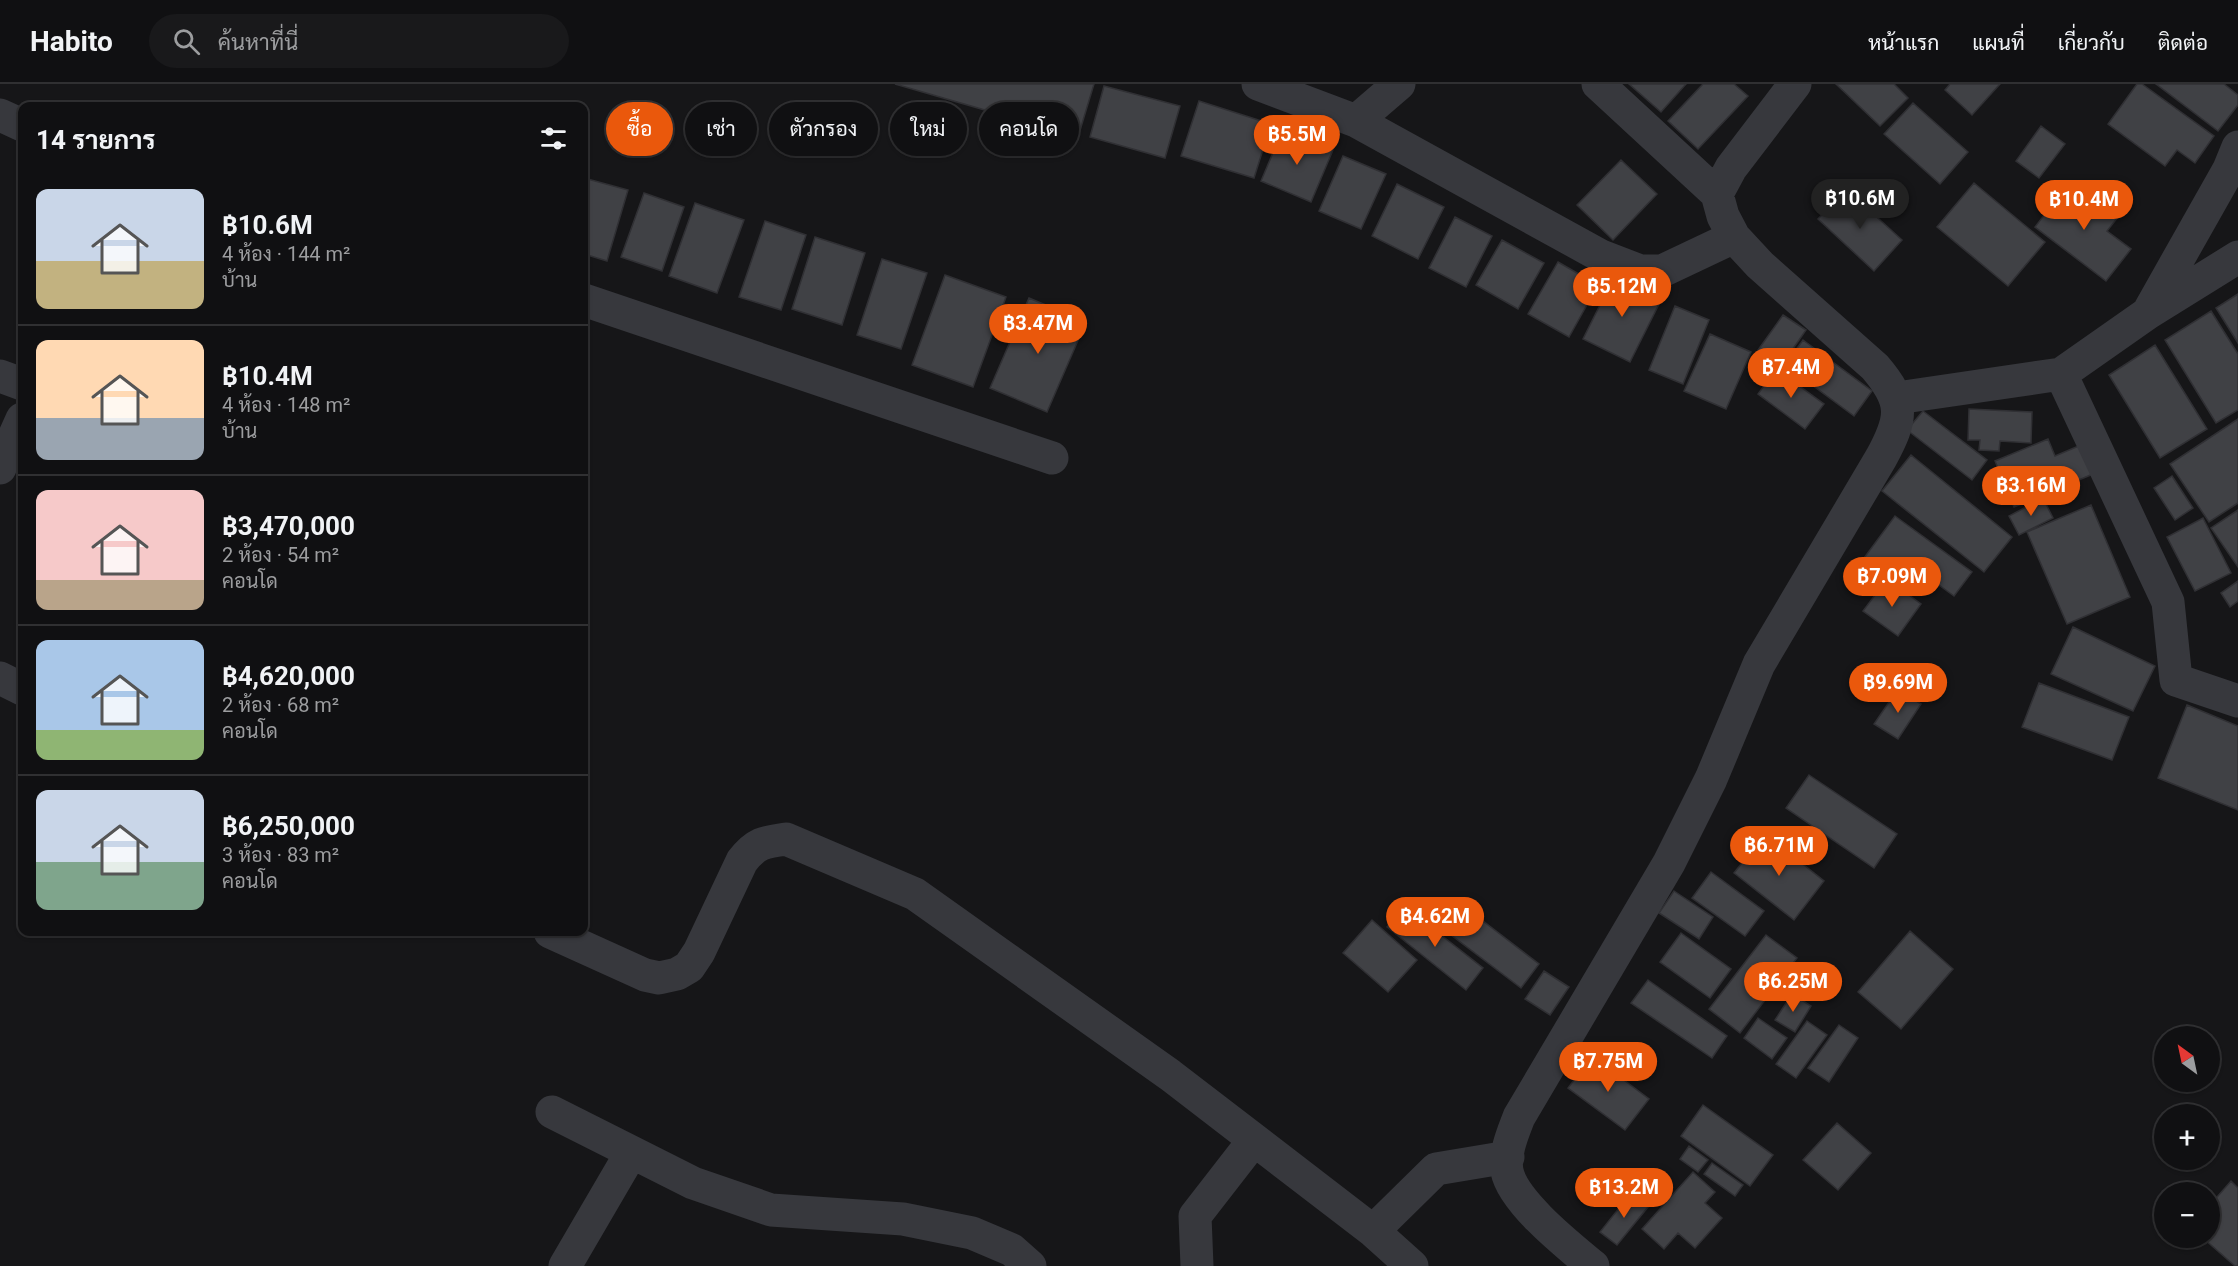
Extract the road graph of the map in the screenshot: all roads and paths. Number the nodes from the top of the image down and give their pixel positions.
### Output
1 (1258, 84) edge
2 (1399, 84) edge
3 (1598, 84) edge
4 (1795, 84) edge
5 (0, 115) edge
6 (1356, 121) junction
7 (18, 123) edge
8 (2238, 147) edge
9 (1717, 194) junction
10 (1734, 237) junction
11 (2238, 257) edge
12 (588, 301) edge
13 (2148, 313) junction
14 (2061, 374) junction
15 (0, 376) edge
16 (18, 383) edge
17 (1897, 398) junction
18 (18, 428) edge
19 (1052, 459) dead end
20 (0, 468) edge
21 (0, 678) edge
22 (18, 686) edge
23 (2238, 701) edge
24 (559, 936) edge
25 (552, 1112) dead end
26 (1254, 1140) junction
27 (631, 1153) junction
28 (1508, 1157) junction
29 (1373, 1231) junction
30 (565, 1266) edge
31 (1030, 1266) edge
32 (1197, 1266) edge
33 (1412, 1266) edge
34 (1593, 1266) edge

1 - 6 street
2 - 6 street
3 - 9 street
4 - 9 street
5 - 7 street
6 - 10 street
8 - 13 street
9 - 10 street
10 - 17 street
11 - 13 street
12 - 19 street
13 - 14 street
14 - 17 street
14 - 23 street
15 - 16 street
17 - 28 street
18 - 20 street
21 - 22 street
24 - 26 street
25 - 27 street
26 - 29 street
26 - 32 street
27 - 30 street
27 - 31 street
28 - 29 street
28 - 34 street
29 - 33 street

